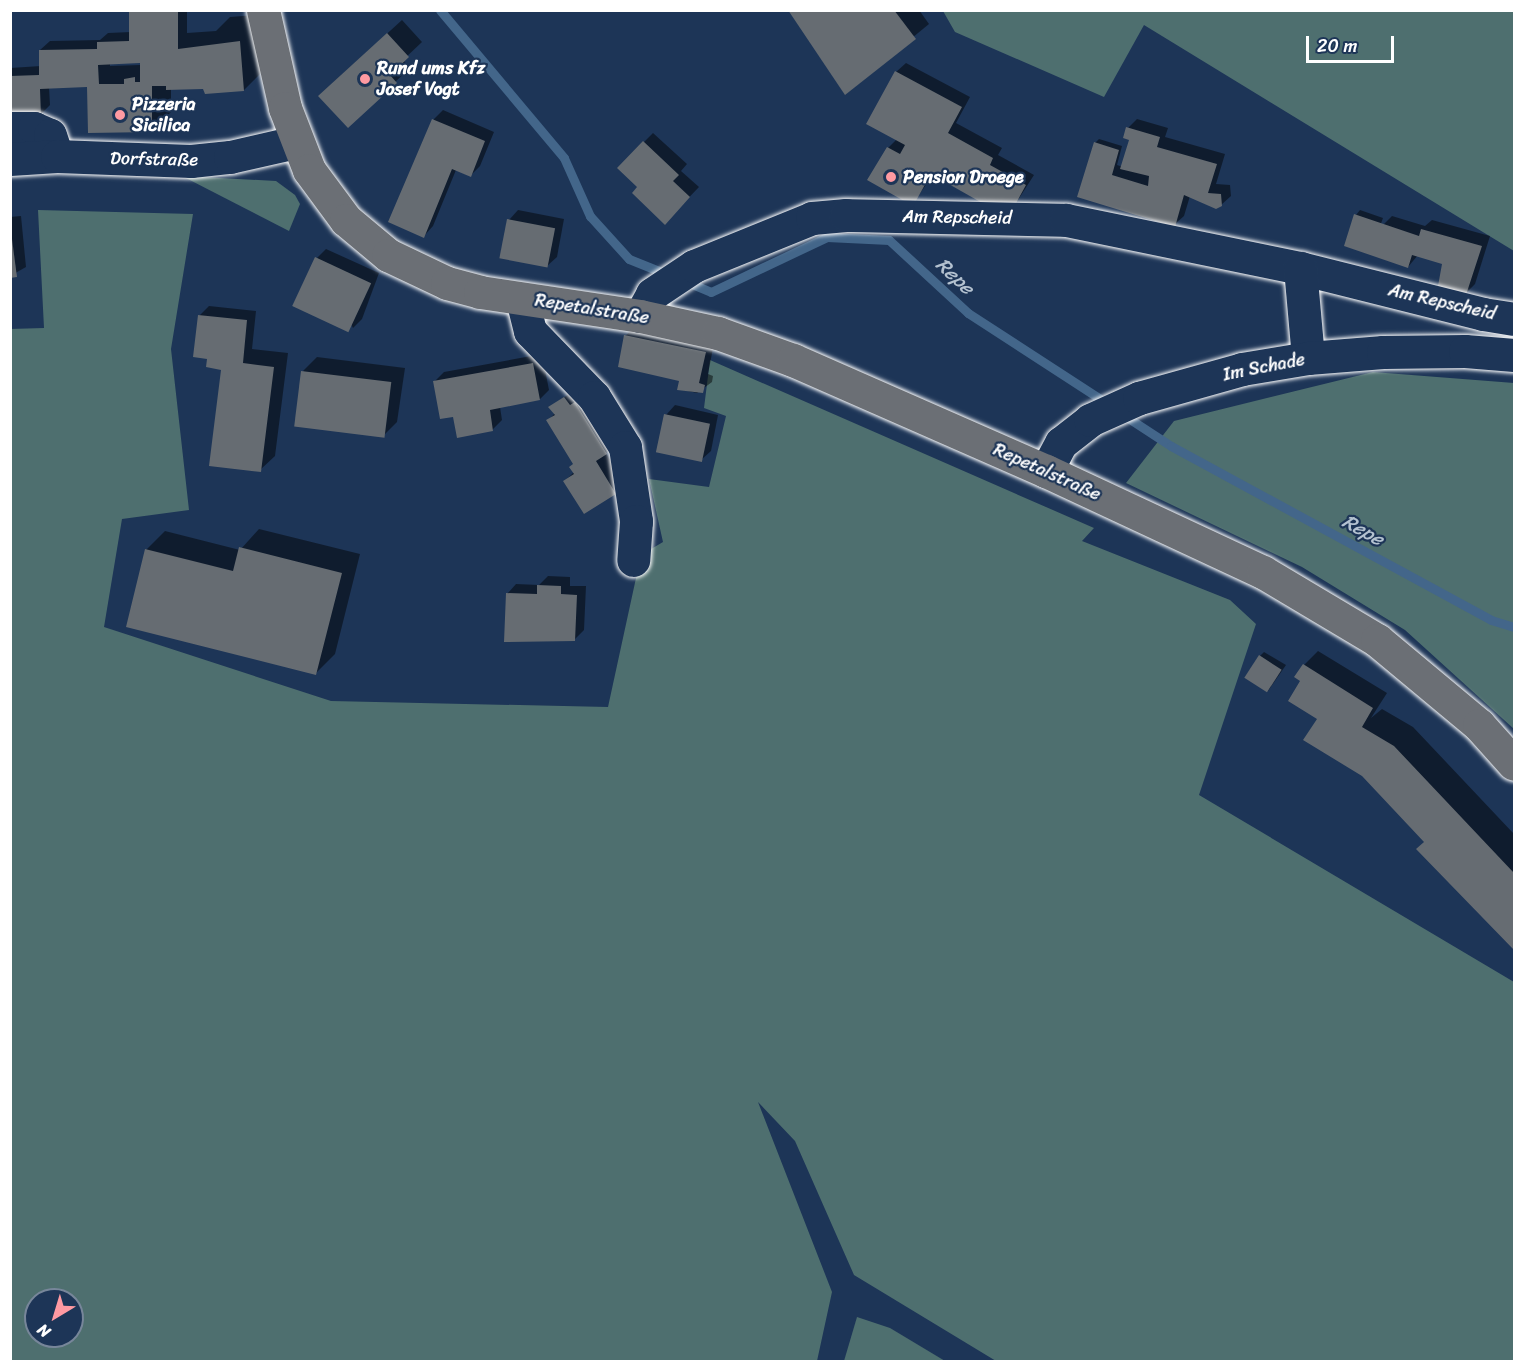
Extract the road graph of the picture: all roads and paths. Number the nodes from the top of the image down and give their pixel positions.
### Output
1 (263, 10) edge
2 (10, 128) edge
3 (296, 141) junction
4 (57, 156) junction
5 (10, 159) edge
6 (1300, 267) junction
7 (522, 299) junction
8 (646, 305) junction
9 (1515, 319) edge
10 (1515, 355) edge
11 (1308, 358) junction
12 (1053, 457) junction
13 (633, 560) dead end
14 (1515, 764) edge

1 - 3 main road, Repetalstraße
2 - 4 street
3 - 4 street, Dorfstraße
3 - 7 main road, Repetalstraße
4 - 5 street, Dorfstraße
6 - 8 street, Am Repscheid
6 - 9 street, Am Repscheid
6 - 11 street
7 - 8 main road, Repetalstraße
7 - 13 street, Repetalstraße
8 - 12 main road, Repetalstraße
10 - 11 street, Im Schade
11 - 12 street, Im Schade
12 - 14 main road, Repetalstraße

